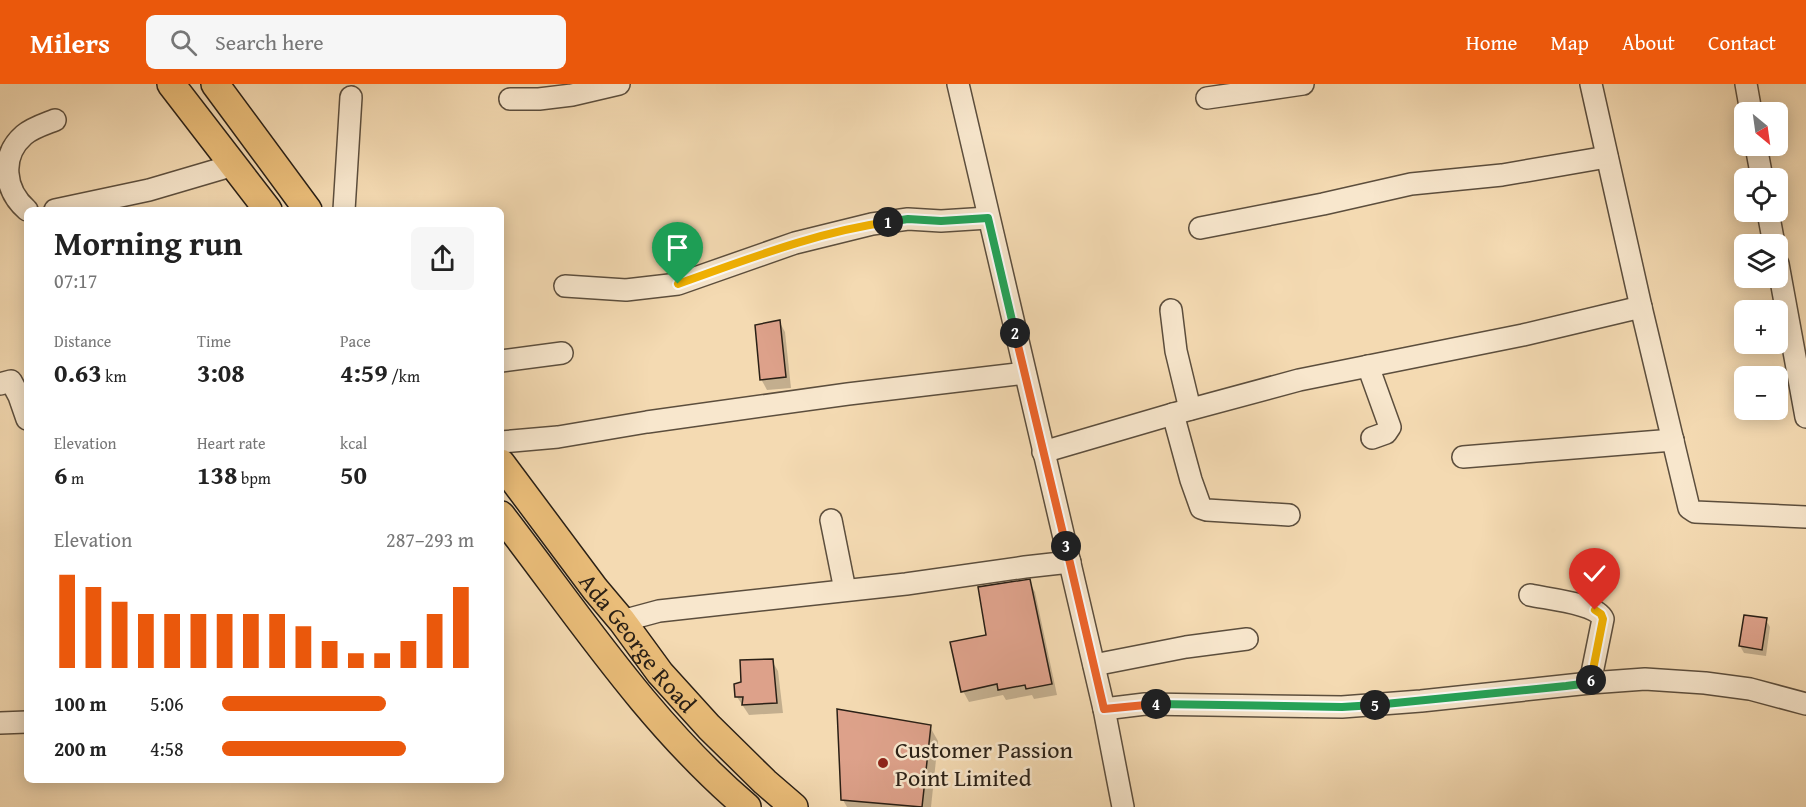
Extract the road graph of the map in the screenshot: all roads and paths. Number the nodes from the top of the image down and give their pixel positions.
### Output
1 (171, 84) edge
2 (214, 84) edge
3 (619, 84) edge
4 (958, 84) edge
5 (1303, 84) edge
6 (1591, 84) edge
7 (1746, 84) edge
8 (539, 91) edge
9 (351, 97) dead end
10 (1207, 98) dead end
11 (510, 99) dead end
12 (1749, 102) edge
13 (55, 120) dead end
14 (1607, 157) junction
15 (234, 165) junction
16 (24, 207) edge
17 (69, 207) edge
18 (266, 207) edge
19 (306, 207) edge
20 (344, 207) edge
21 (988, 218) junction
22 (1200, 228) dead end
23 (565, 286) dead end
24 (1782, 288) edge
25 (1641, 306) junction
26 (1171, 310) dead end
27 (562, 353) dead end
28 (504, 362) edge
29 (1368, 366) junction
30 (1025, 373) junction
31 (0, 384) edge
32 (24, 410) edge
33 (1181, 411) junction
34 (1806, 417) edge
35 (1372, 438) dead end
36 (1673, 440) junction
37 (504, 442) edge
38 (1043, 452) junction
39 (1463, 457) dead end
40 (504, 467) edge
41 (1289, 515) dead end
42 (1806, 517) edge
43 (504, 519) edge
44 (831, 520) dead end
45 (1070, 562) junction
46 (845, 590) junction
47 (1530, 595) dead end
48 (622, 621) junction
49 (1247, 639) dead end
50 (1094, 665) junction
51 (1590, 683) junction
52 (1806, 704) edge
53 (1104, 709) junction
54 (24, 722) edge
55 (0, 723) edge
56 (747, 807) edge
57 (794, 807) edge
58 (1123, 807) edge

1 - 15 main road
2 - 19 main road
3 - 8 street
4 - 21 street
5 - 10 street
6 - 14 street
7 - 12 street
8 - 11 street
9 - 20 street
13 - 16 street
14 - 22 street
14 - 25 street
15 - 17 street
15 - 18 main road
21 - 23 street
21 - 30 street
24 - 34 street
25 - 29 street
25 - 36 street
26 - 33 street
27 - 28 street
29 - 33 street
29 - 35 street
30 - 37 street
30 - 38 street
31 - 32 street
33 - 38 street
33 - 41 street
36 - 39 street
36 - 42 street
38 - 45 street
40 - 48 main road, Ada George Road
43 - 56 main road, Ada George Road
44 - 46 street
45 - 46 street
45 - 50 street
46 - 48 street
47 - 51 street
48 - 57 main road, Ada George Road
49 - 50 street
50 - 53 street
51 - 52 street
51 - 53 street
53 - 58 street
54 - 55 street

